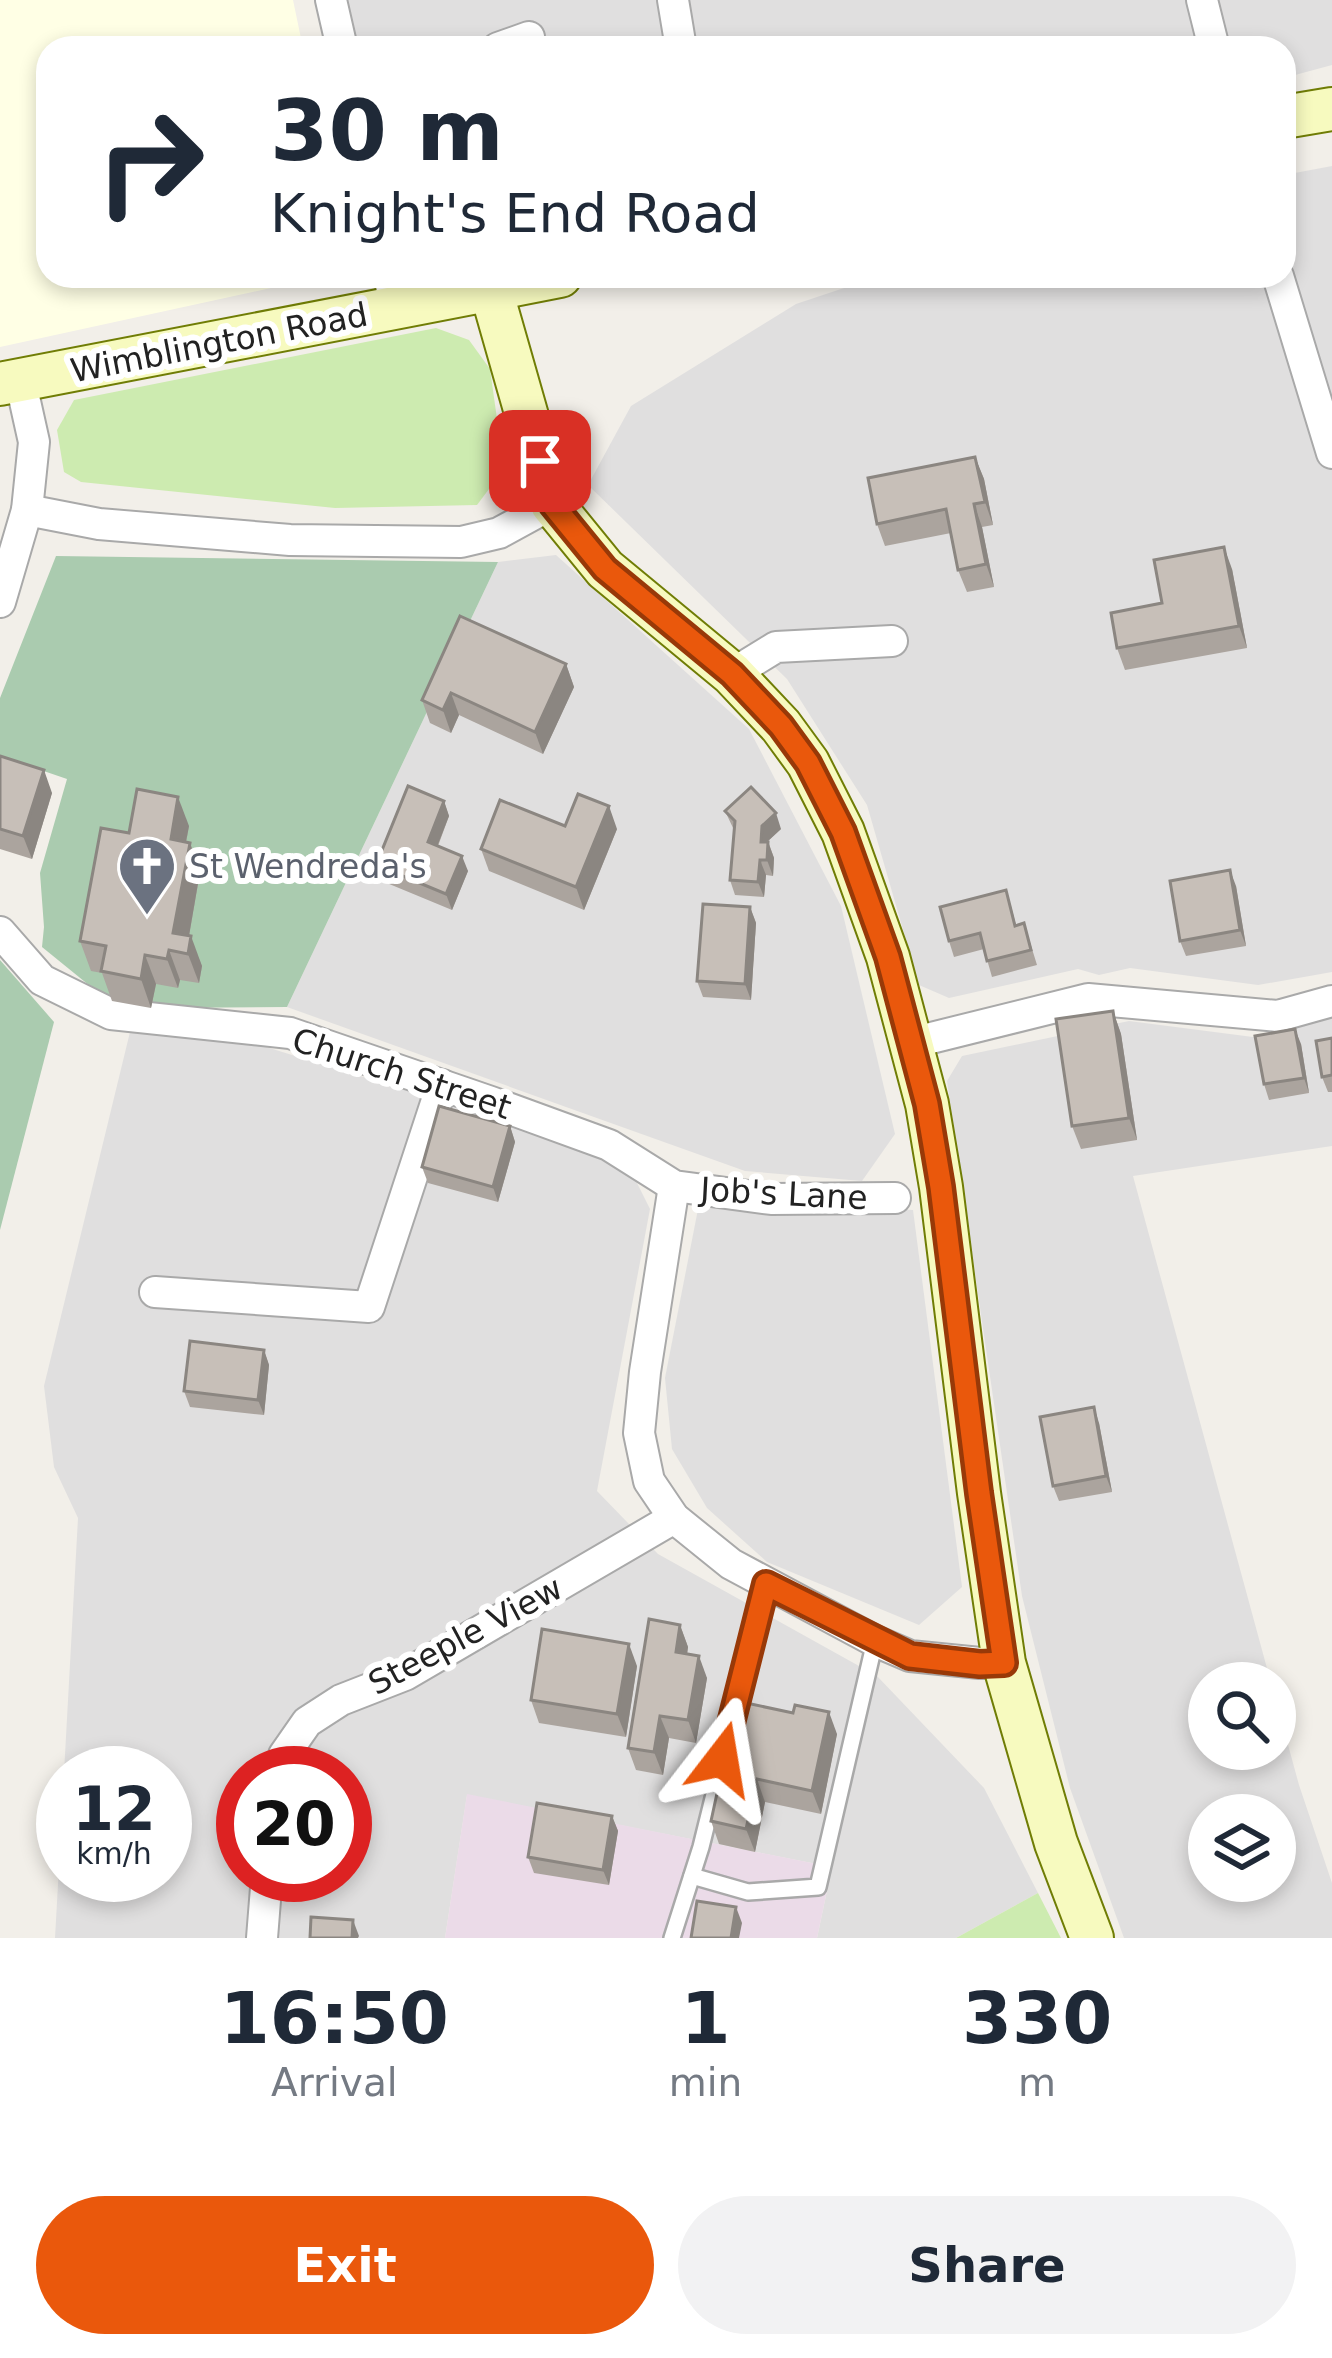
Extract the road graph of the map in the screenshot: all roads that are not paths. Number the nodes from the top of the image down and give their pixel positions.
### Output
1 (331, 0) edge
2 (673, 0) edge
3 (1202, 0) edge
4 (339, 36) edge
5 (679, 36) edge
6 (1211, 36) edge
7 (1332, 109) edge
8 (1296, 116) edge
9 (501, 288) edge
10 (1282, 288) edge
11 (491, 290) junction
12 (392, 292) edge
13 (10, 381) edge
14 (1332, 453) edge
15 (552, 504) junction
16 (27, 510) junction
17 (0, 602) edge
18 (892, 641) dead end
19 (732, 674) junction
20 (0, 932) edge
21 (1332, 1000) edge
22 (911, 1043) junction
23 (442, 1085) junction
24 (674, 1186) junction
25 (895, 1198) dead end
26 (155, 1292) dead end
27 (674, 1518) junction
28 (766, 1584) junction
29 (875, 1641) junction
30 (1004, 1663) junction
31 (290, 1746) edge
32 (692, 1876) junction
33 (265, 1902) edge
34 (262, 1938) edge
35 (672, 1938) edge
36 (1092, 1938) edge

1 - 4 street
2 - 5 street
3 - 6 street
7 - 8 street
9 - 11 street, Wimblington Road
10 - 14 street
11 - 12 street, Wimblington Road
11 - 15 street
12 - 13 street, Wimblington Road
13 - 16 street
15 - 16 street
15 - 19 street
16 - 17 street
18 - 19 street
19 - 22 street
20 - 23 street, Church Street
21 - 22 street
22 - 30 street
23 - 24 street, Church Street
23 - 26 street
24 - 25 street, Job's Lane
24 - 27 street
27 - 28 street
27 - 31 street, Steeple View
28 - 29 street
28 - 32 lane
29 - 30 street
29 - 32 lane
30 - 36 street
32 - 35 lane
33 - 34 street

